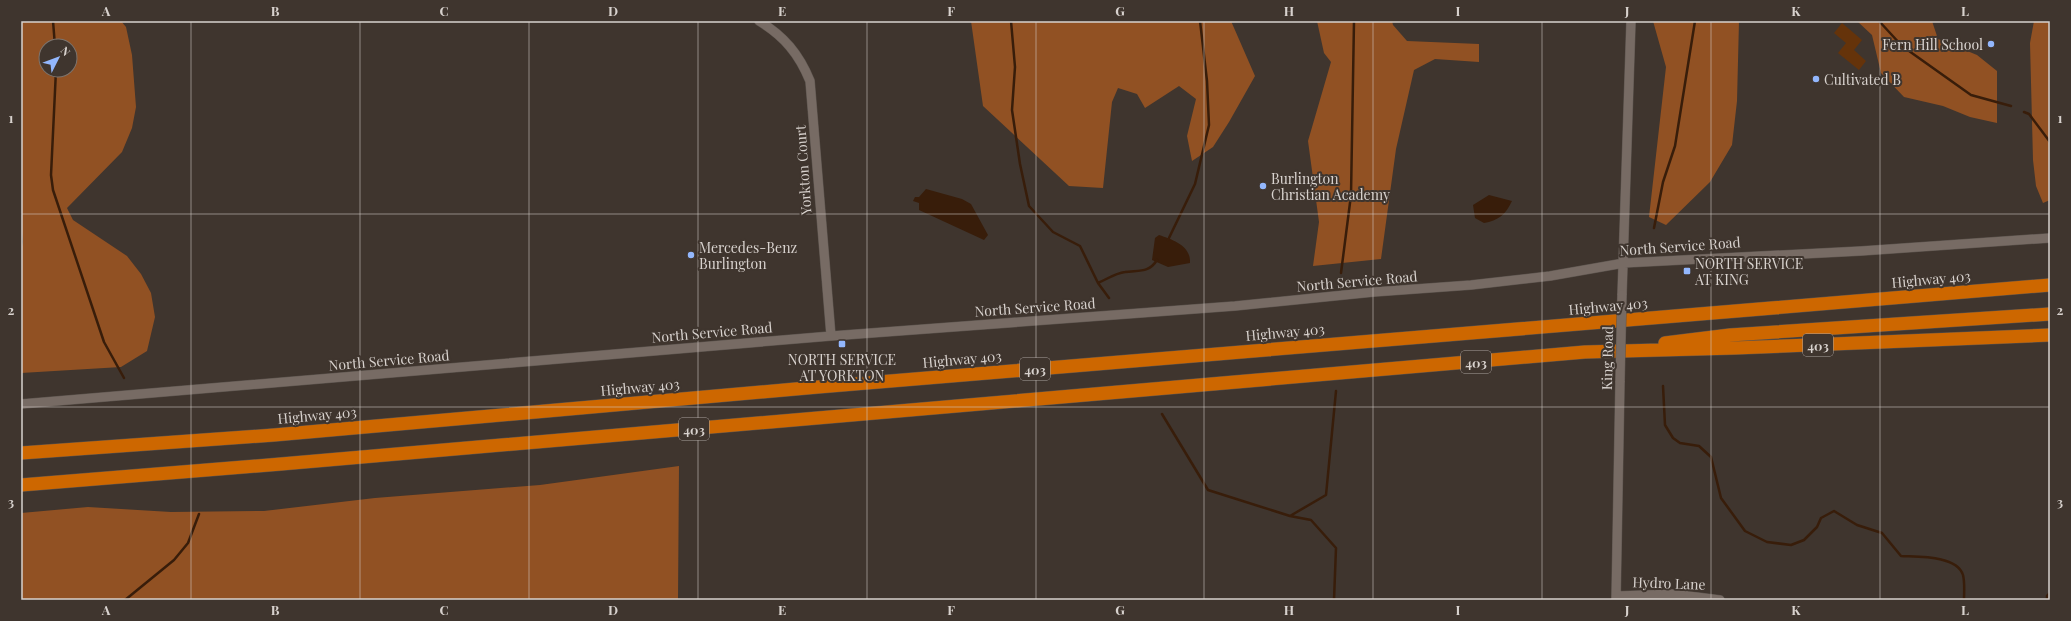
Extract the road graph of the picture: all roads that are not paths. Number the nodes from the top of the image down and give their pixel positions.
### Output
1 (759, 21) edge
2 (1630, 21) edge
3 (2050, 238) edge
4 (1624, 263) junction
5 (2050, 285) edge
6 (2050, 314) edge
7 (831, 336) junction
8 (2050, 336) edge
9 (1585, 352) junction
10 (21, 404) edge
11 (21, 453) edge
12 (21, 485) edge
13 (1616, 598) edge
14 (1720, 600) edge

1 - 7 street, Yorkton Court
2 - 4 street, King Road
3 - 4 street, North Service Road
4 - 7 street, North Service Road
4 - 13 street, King Road, bridge
5 - 11 highway, Highway 403 / 403
6 - 9 highway
7 - 10 street, North Service Road
8 - 9 highway, 403
9 - 12 highway, 403
13 - 14 street, Hydro Lane

